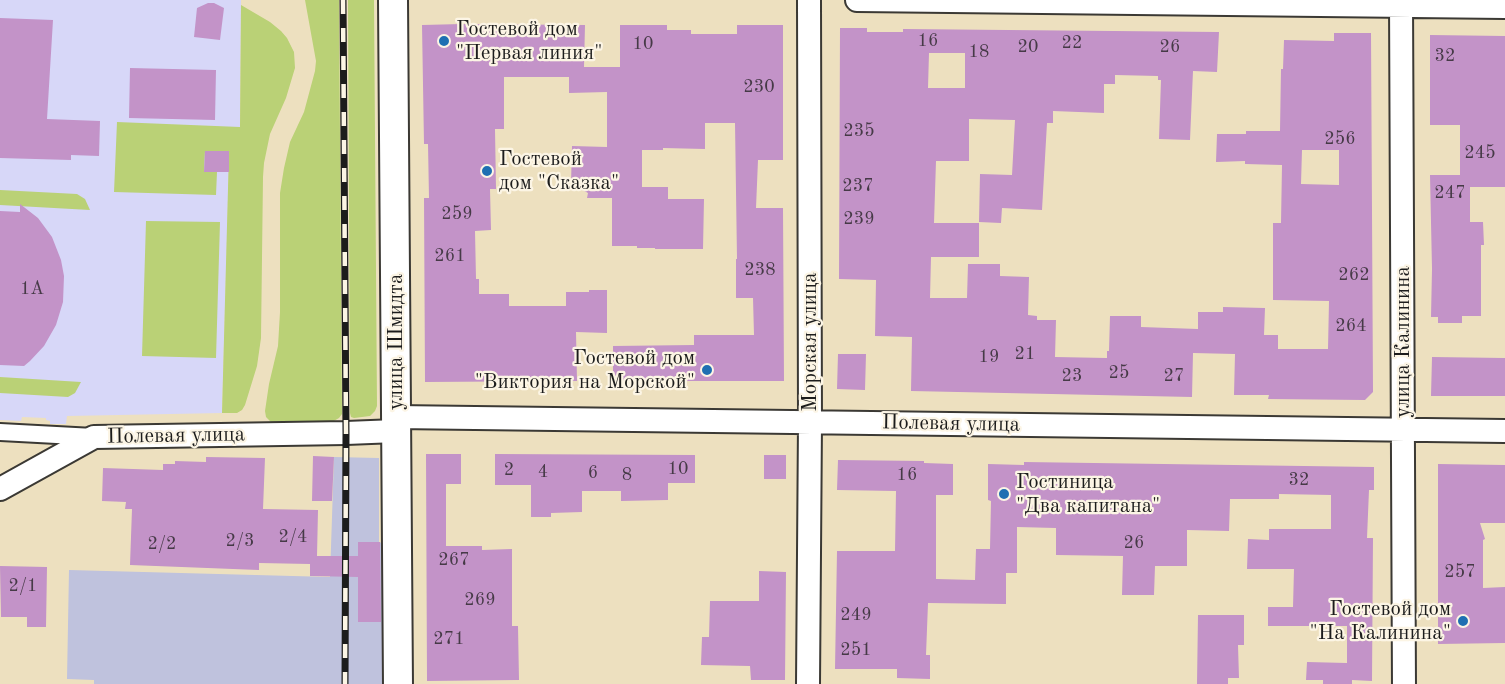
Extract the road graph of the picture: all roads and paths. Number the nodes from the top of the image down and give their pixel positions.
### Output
1 (393, 0) edge
2 (809, 0) edge
3 (857, 0) edge
4 (1401, 3) edge
5 (1505, 7) edge
6 (810, 422) junction
7 (396, 424) junction
8 (1403, 430) junction
9 (1505, 431) edge
10 (0, 432) edge
11 (94, 437) junction
12 (0, 489) edge
13 (398, 684) edge
14 (808, 684) edge
15 (1404, 684) edge

1 - 7 street, улица Шмидта
2 - 6 street, Морская улица
3 - 4 street
4 - 5 street
4 - 8 street, улица Калинина
6 - 7 street, Полевая улица
6 - 8 street, Полевая улица
6 - 14 street, Морская улица
7 - 11 street, Полевая улица
7 - 13 street, улица Шмидта
8 - 9 street, Полевая улица
8 - 15 street, улица Калинина
10 - 11 street
11 - 12 street, Полевая улица

